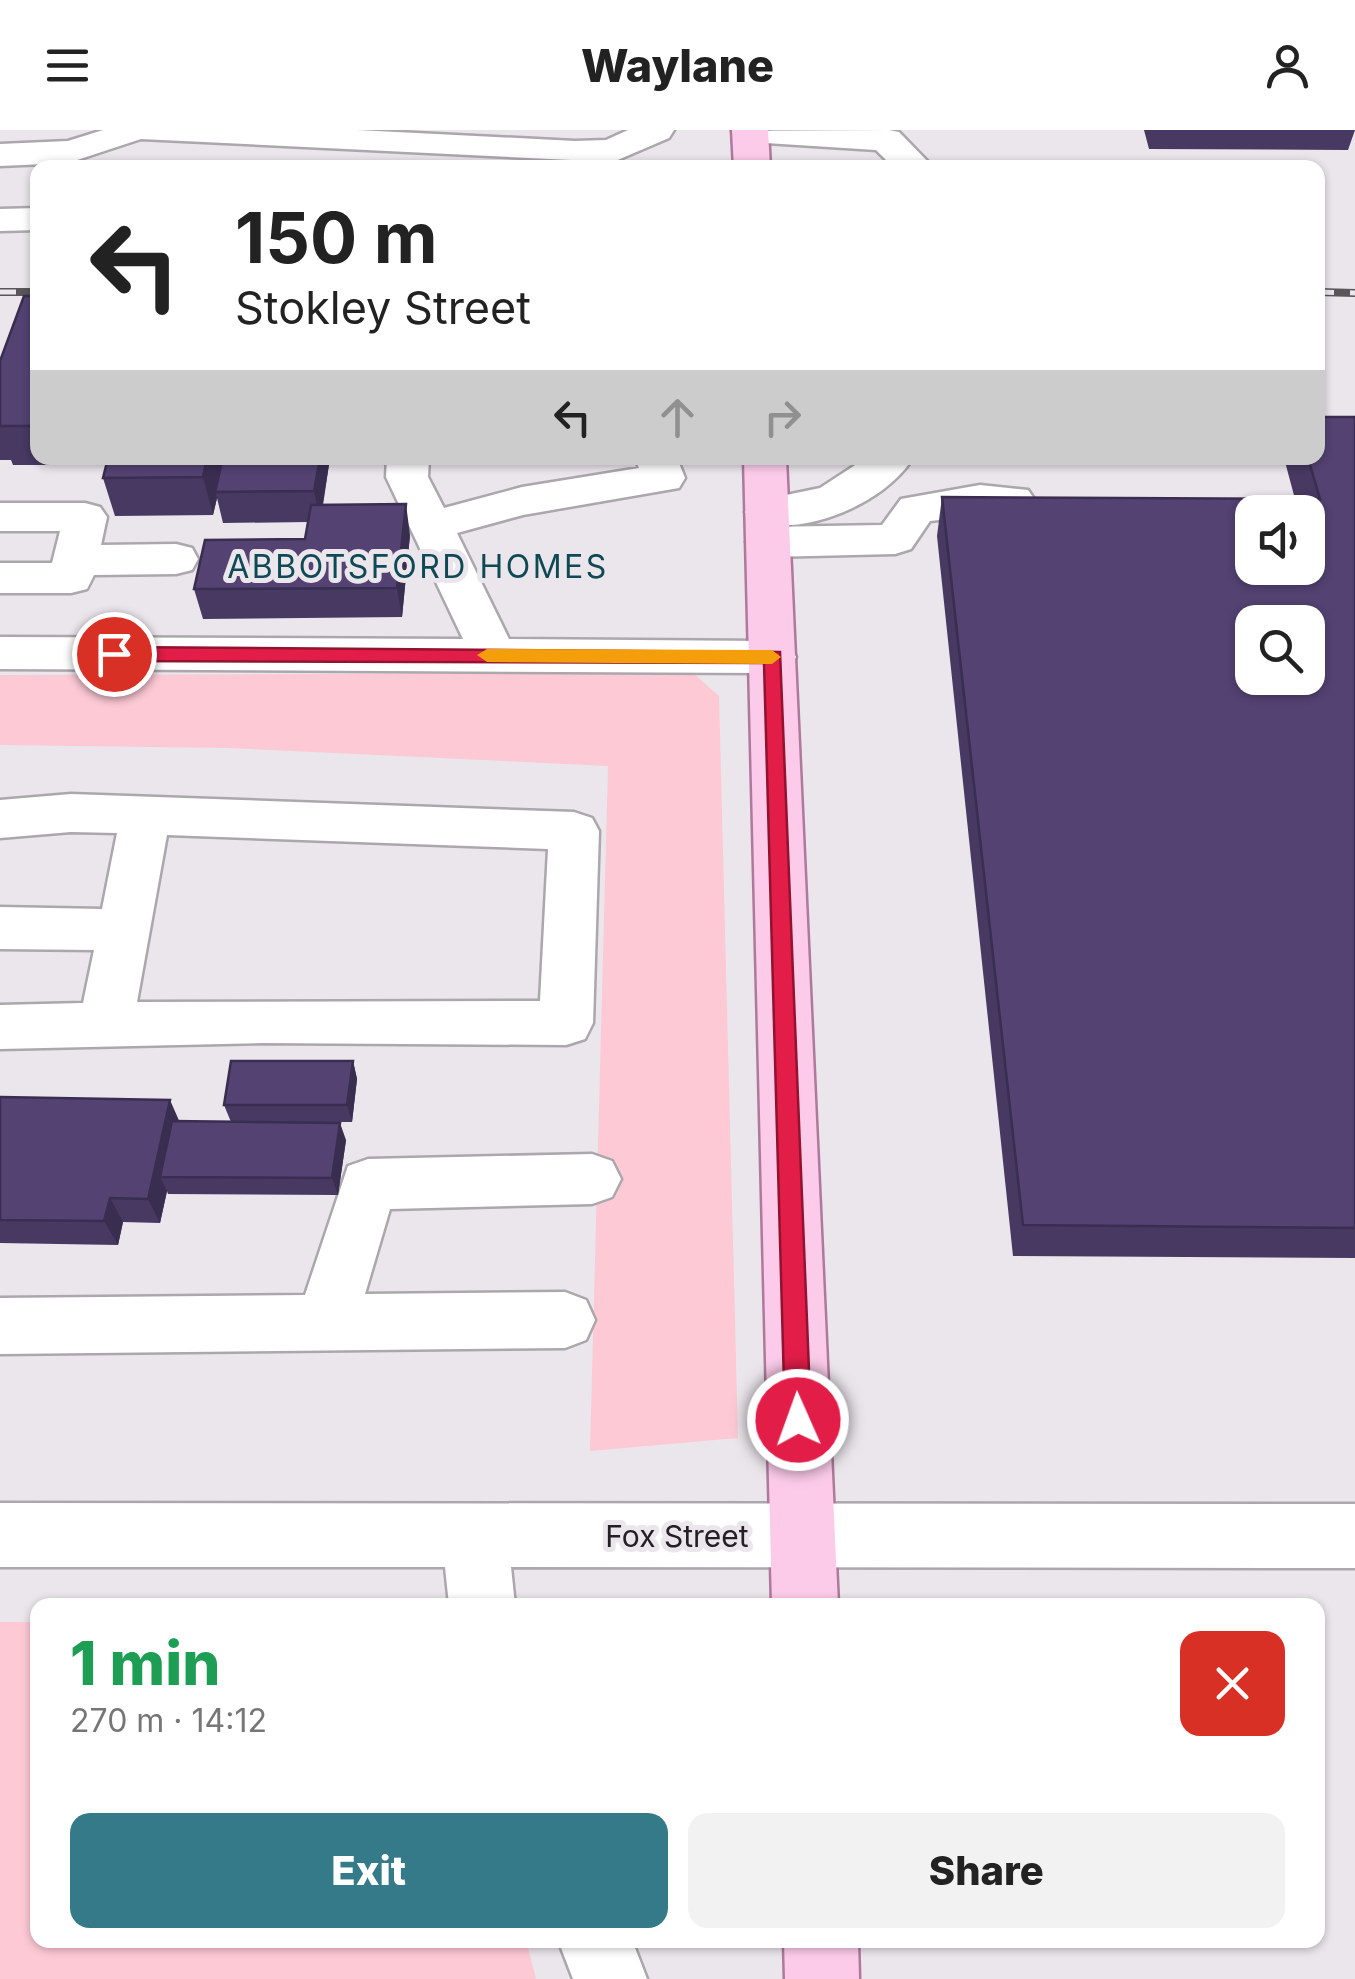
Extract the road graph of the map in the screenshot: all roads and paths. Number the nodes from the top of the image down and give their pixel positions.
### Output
1 (132, 130) edge
2 (148, 130) edge
3 (656, 130) edge
4 (750, 130) edge
5 (822, 151) edge
6 (0, 155) edge
7 (576, 160) edge
8 (752, 160) edge
9 (907, 160) edge
10 (0, 179) edge
11 (30, 180) edge
12 (0, 220) edge
13 (30, 220) edge
14 (408, 465) edge
15 (572, 465) edge
16 (659, 465) edge
17 (765, 465) edge
18 (884, 465) edge
19 (520, 474) dead end
20 (1052, 502) edge
21 (0, 517) edge
22 (431, 526) junction
23 (768, 527) junction
24 (176, 559) dead end
25 (76, 560) junction
26 (0, 578) edge
27 (0, 653) edge
28 (494, 656) junction
29 (773, 657) junction
30 (146, 816) junction
31 (0, 819) edge
32 (0, 928) edge
33 (124, 930) junction
34 (106, 1025) junction
35 (0, 1027) edge
36 (592, 1179) dead end
37 (565, 1320) dead end
38 (327, 1323) junction
39 (0, 1326) edge
40 (0, 1536) edge
41 (475, 1536) junction
42 (802, 1536) junction
43 (1355, 1536) edge
44 (481, 1598) edge
45 (806, 1598) edge
46 (599, 1948) edge
47 (820, 1948) edge
48 (610, 1979) edge
49 (822, 1979) edge

1 - 6 street
2 - 7 street
3 - 7 street
4 - 5 street
4 - 8 main road
5 - 9 street
10 - 11 street
12 - 13 street
14 - 22 street
15 - 19 street
16 - 22 street
17 - 23 main road
18 - 23 street
20 - 23 street
21 - 25 street
22 - 28 street
23 - 29 main road
24 - 25 street
25 - 26 street
27 - 28 street
28 - 29 street
29 - 42 main road
30 - 31 street
30 - 33 street
30 - 34 street
32 - 33 street
33 - 34 street
34 - 35 street
36 - 38 street
37 - 38 street
38 - 39 street
40 - 41 street, Fox Street
41 - 42 street, Fox Street
41 - 44 street
42 - 43 street, Fox Street
42 - 45 main road
46 - 48 street
47 - 49 main road

